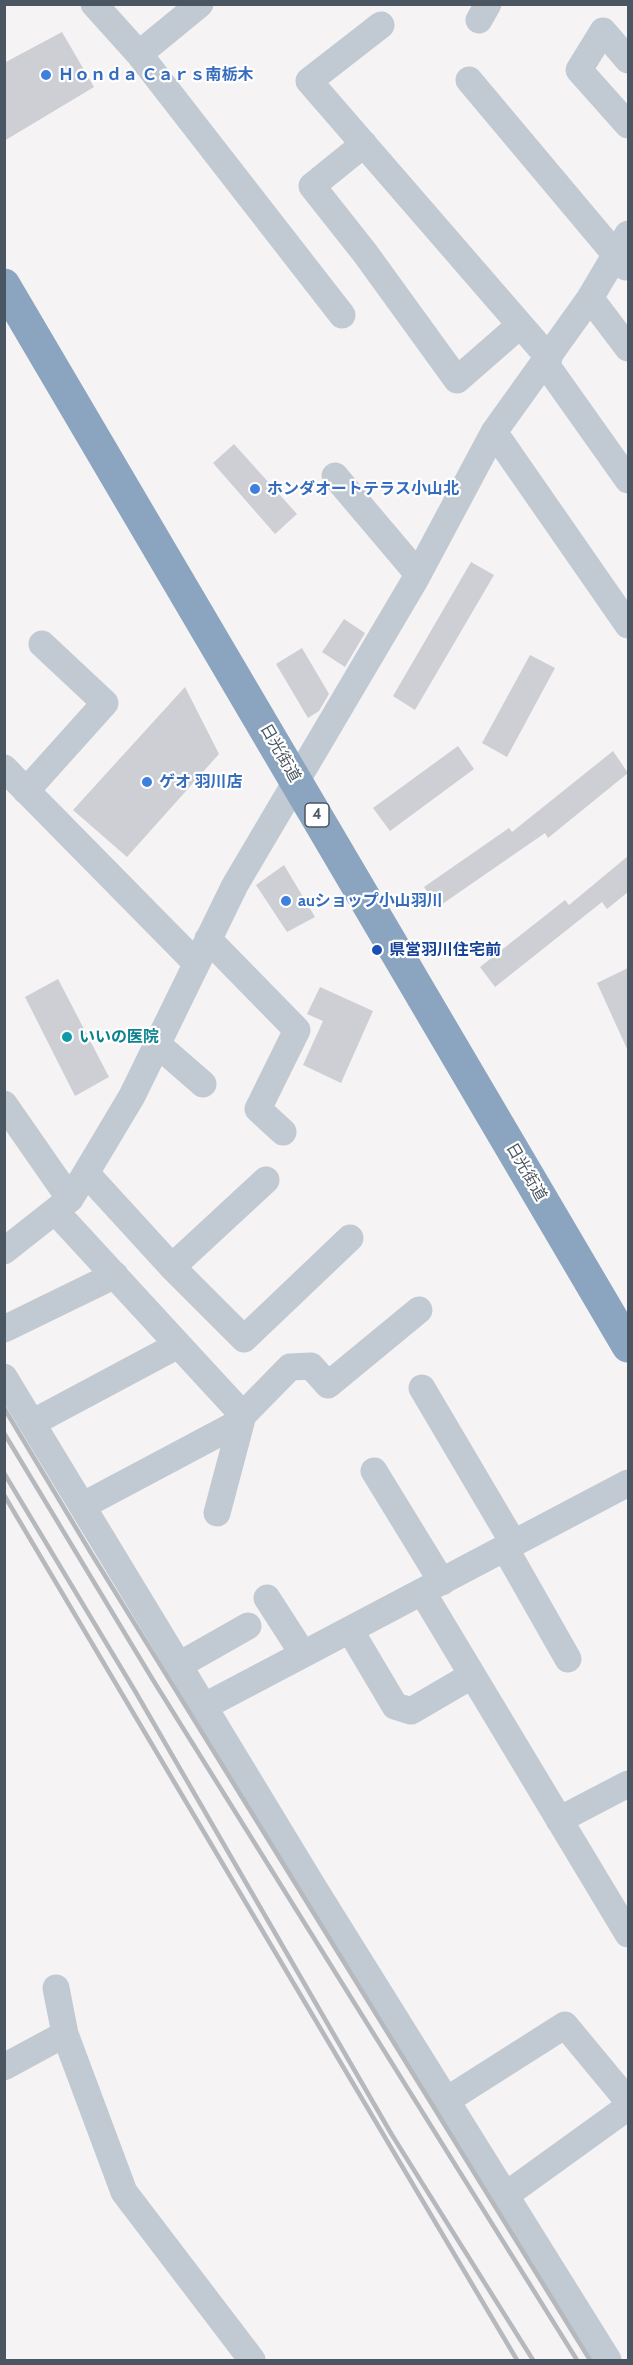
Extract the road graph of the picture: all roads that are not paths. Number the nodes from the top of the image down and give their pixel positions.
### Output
1 (94, 4) edge
2 (200, 4) edge
3 (381, 25) dead end
4 (139, 54) junction
5 (628, 60) edge
6 (469, 80) dead end
7 (628, 125) edge
8 (364, 144) junction
9 (624, 253) edge
10 (4, 285) edge
11 (590, 298) junction
12 (342, 315) dead end
13 (520, 325) junction
14 (628, 348) edge
15 (547, 360) junction
16 (494, 432) junction
17 (335, 476) dead end
18 (628, 480) edge
19 (418, 574) junction
20 (628, 625) edge
21 (42, 644) dead end
22 (4, 768) edge
23 (297, 782) junction
24 (26, 791) junction
25 (202, 951) junction
26 (157, 1044) junction
27 (202, 1084) dead end
28 (4, 1104) edge
29 (283, 1132) dead end
30 (86, 1173) junction
31 (266, 1180) dead end
32 (63, 1205) junction
33 (350, 1238) dead end
34 (4, 1251) edge
35 (172, 1267) junction
36 (115, 1275) junction
37 (419, 1310) dead end
38 (4, 1329) edge
39 (178, 1345) junction
40 (628, 1346) edge
41 (4, 1377) edge
42 (422, 1388) dead end
43 (241, 1418) junction
44 (32, 1423) junction
45 (374, 1471) dead end
46 (628, 1483) edge
47 (82, 1506) junction
48 (217, 1513) dead end
49 (509, 1546) junction
50 (432, 1587) junction
51 (267, 1598) dead end
52 (248, 1626) dead end
53 (350, 1630) junction
54 (303, 1654) junction
55 (568, 1659) dead end
56 (181, 1664) junction
57 (471, 1676) junction
58 (206, 1706) junction
59 (628, 1784) edge
60 (559, 1820) junction
61 (628, 1932) edge
62 (56, 1988) dead end
63 (65, 2034) junction
64 (4, 2067) edge
65 (447, 2100) junction
66 (628, 2101) edge
67 (628, 2107) edge
68 (506, 2195) junction
69 (252, 2361) edge
70 (608, 2361) edge

1 - 4 street
2 - 4 street
3 - 8 street
4 - 12 street
5 - 7 street
6 - 9 street
8 - 13 street
8 - 13 street
9 - 11 street
10 - 23 highway, 日光街道 / 4
11 - 14 street
11 - 15 street
13 - 15 street
15 - 16 street
15 - 18 street
16 - 19 street
16 - 20 street
17 - 19 street
19 - 23 street
21 - 24 street
22 - 24 street
23 - 25 street
23 - 40 highway, 日光街道 / 4
24 - 25 street
25 - 26 street
25 - 29 street
26 - 27 street
26 - 30 street
28 - 32 street
30 - 32 street
30 - 35 street
31 - 35 street
32 - 34 street
32 - 36 street
33 - 35 street
36 - 38 street
36 - 39 street
37 - 43 street
39 - 43 street
39 - 44 street
41 - 44 street
42 - 49 street
43 - 47 street
43 - 48 street
44 - 47 street
45 - 50 street
46 - 49 street
47 - 56 street
49 - 50 street
49 - 55 street
50 - 53 street
50 - 57 street
51 - 54 street
52 - 56 street
53 - 54 street
53 - 57 street
54 - 58 street
56 - 58 street
57 - 60 street
58 - 65 street
59 - 60 street
60 - 61 street
62 - 63 street
63 - 64 street
63 - 69 street
65 - 66 street
65 - 68 street
67 - 68 street
68 - 70 street

